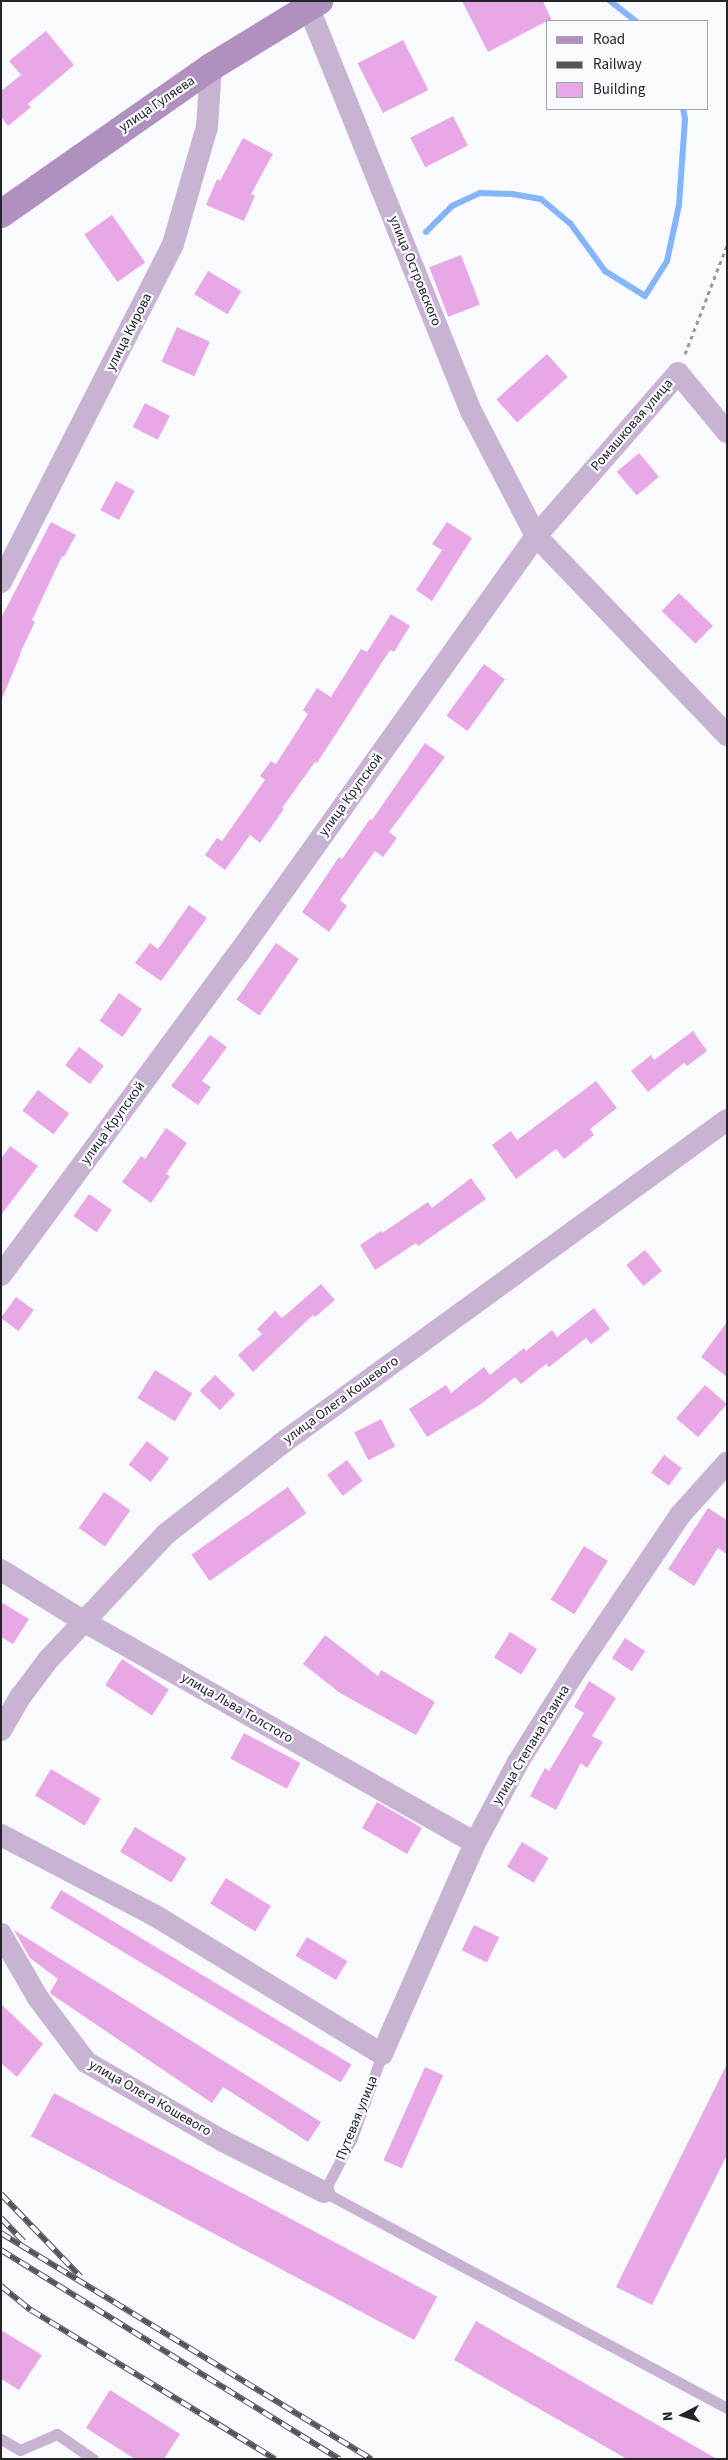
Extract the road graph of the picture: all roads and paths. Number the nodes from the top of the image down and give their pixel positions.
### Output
1 (311, 3) edge
2 (211, 67) junction
3 (1, 214) edge
4 (727, 245) edge
5 (678, 373) junction
6 (727, 432) edge
7 (536, 536) junction
8 (1, 582) edge
9 (727, 734) edge
10 (727, 1120) edge
11 (1, 1275) edge
12 (727, 1463) edge
13 (1, 1570) edge
14 (83, 1621) junction
15 (1, 1730) edge
16 (1, 1835) edge
17 (475, 1843) junction
18 (1, 1934) edge
19 (382, 2054) junction
20 (324, 2192) junction
21 (727, 2408) edge
22 (1, 2439) edge
23 (93, 2459) edge

1 - 2 main road, улица Гуляева
1 - 7 street, улица Островского
2 - 3 main road, улица Гуляева
2 - 8 street, улица Кирова
4 - 5 path
5 - 6 street, Ромашковая улица
5 - 7 street, Ромашковая улица
7 - 9 street
7 - 11 street, улица Крупской
10 - 14 street, улица Олега Кошевого
12 - 17 street, улица Степана Разина
13 - 14 street, улица Льва Толстого
14 - 15 street, улица Олега Кошевого
14 - 17 street, улица Льва Толстого
16 - 19 street
17 - 19 street, улица Степана Разина
18 - 20 street, улица Олега Кошевого
19 - 20 lane, Путевая улица
20 - 21 lane
22 - 23 lane

